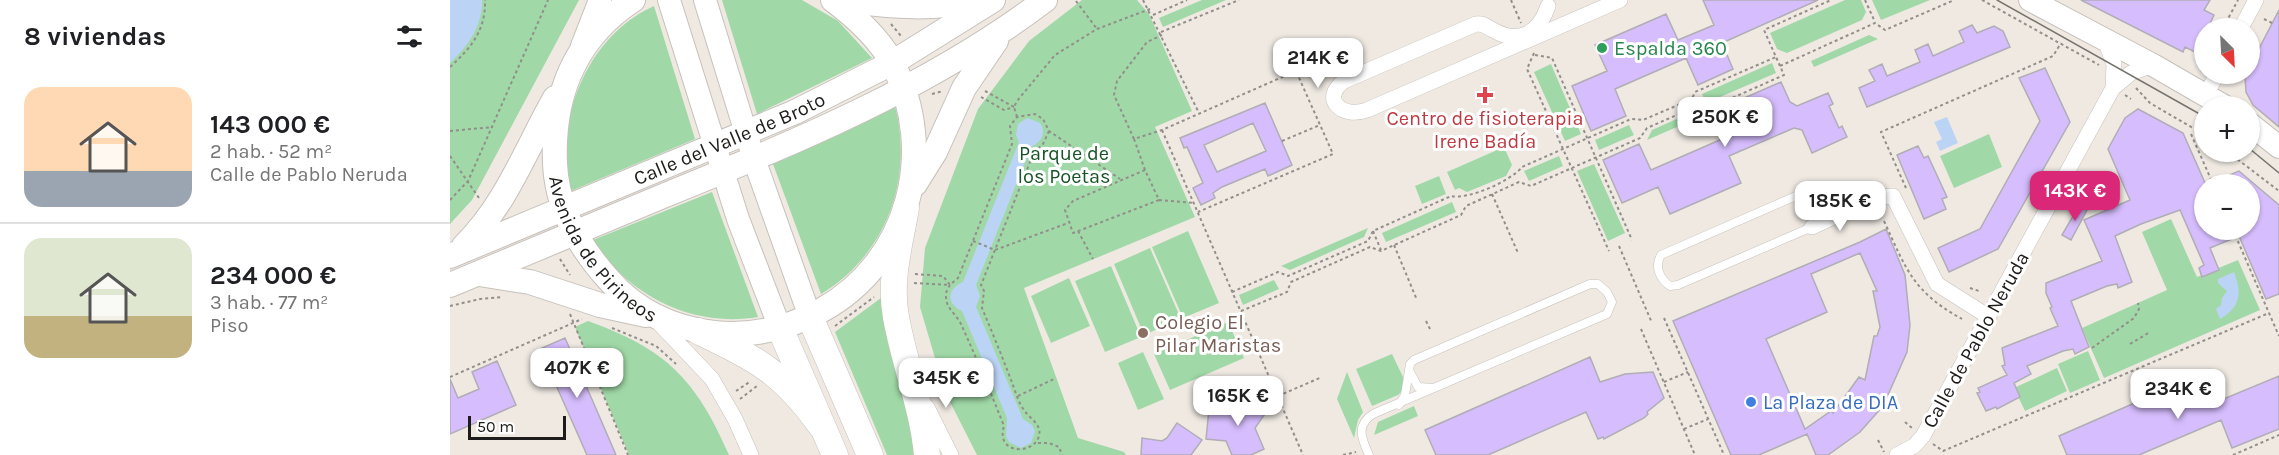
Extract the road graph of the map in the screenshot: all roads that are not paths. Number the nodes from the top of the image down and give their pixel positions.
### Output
1 (600, 0) edge
2 (633, 0) edge
3 (669, 0) edge
4 (705, 0) edge
5 (833, 0) edge
6 (844, 0) edge
7 (988, 0) edge
8 (993, 0) edge
9 (1045, 0) edge
10 (1620, 0) edge
11 (2030, 0) edge
12 (2256, 0) edge
13 (1547, 3) edge
14 (2246, 18) edge
15 (1577, 19) junction
16 (1007, 29) junction
17 (1491, 30) junction
18 (2104, 38) junction
19 (579, 54) junction
20 (1483, 59) junction
21 (892, 63) junction
22 (2153, 65) junction
23 (565, 79) junction
24 (2117, 80) junction
25 (904, 90) junction
26 (2209, 92) edge
27 (2260, 132) edge
28 (746, 133) junction
29 (715, 146) junction
30 (2279, 147) edge
31 (754, 159) junction
32 (723, 172) junction
33 (1816, 195) junction
34 (909, 198) junction
35 (1854, 207) junction
36 (564, 208) junction
37 (1812, 227) junction
38 (574, 232) junction
39 (453, 255) edge
40 (477, 274) junction
41 (450, 285) edge
42 (652, 316) junction
43 (810, 317) junction
44 (1989, 317) junction
45 (780, 328) junction
46 (698, 331) junction
47 (1409, 370) junction
48 (912, 378) junction
49 (1442, 387) junction
50 (1399, 405) junction
51 (821, 426) junction
52 (1916, 450) edge
53 (751, 455) edge
54 (834, 455) edge
55 (870, 455) edge
56 (927, 455) edge
57 (951, 455) edge
58 (1370, 455) edge
59 (1897, 455) edge

1 - 19 main road, Avenida de Pirineos
2 - 19 main road, Avenida de Pirineos
3 - 29 main road
4 - 28 main road
5 - 21 main road, Avenida de Pirineos
6 - 7 main road
8 - 21 main road, Calle del Valle de Broto
9 - 16 main road, Calle del Valle de Broto
10 - 15 street
11 - 18 main road
12 - 14 street
13 - 15 street
13 - 17 street
15 - 20 street
16 - 25 main road, Calle del Valle de Broto
16 - 34 main road, Calle del Valle de Broto
17 - 20 street
17 - 20 street
18 - 22 main road
18 - 24 street
19 - 23 main road, Avenida de Pirineos
21 - 25 main road, Avenida de Pirineos
21 - 28 main road, Calle del Valle de Broto
22 - 24 street
22 - 26 main road
23 - 36 main road, Avenida de Pirineos
23 - 39 main road, Calle del Valle de Broto
24 - 44 street, Calle de Pablo Neruda
25 - 31 main road, Calle del Valle de Broto
25 - 34 main road, Avenida de Pirineos
27 - 30 main road
28 - 29 main road, Calle del Valle de Broto
28 - 31 main road
29 - 32 main road
29 - 36 main road, Calle del Valle de Broto
31 - 32 main road, Calle del Valle de Broto
31 - 43 main road
32 - 38 main road, Calle del Valle de Broto
32 - 45 main road
33 - 35 street
33 - 37 lane
33 - 37 lane
34 - 43 main road, Avenida de Pirineos
34 - 48 highway
35 - 37 street
35 - 44 street
36 - 38 main road, Avenida de Pirineos
36 - 39 main road, Calle del Valle de Broto
38 - 40 main road, Calle del Valle de Broto
38 - 42 main road, Avenida de Pirineos
40 - 41 main road, Calle del Valle de Broto
40 - 42 main road
42 - 46 main road, Avenida de Pirineos
42 - 53 street
43 - 45 main road, Avenida de Pirineos
43 - 55 highway
44 - 52 street, Calle de Pablo Neruda
45 - 46 main road, Avenida de Pirineos
45 - 51 highway
46 - 51 highway
47 - 49 lane
47 - 49 lane
47 - 50 lane
48 - 56 highway
48 - 57 street
49 - 50 lane
50 - 58 lane
51 - 54 highway
52 - 59 street, Calle de Pablo Neruda

